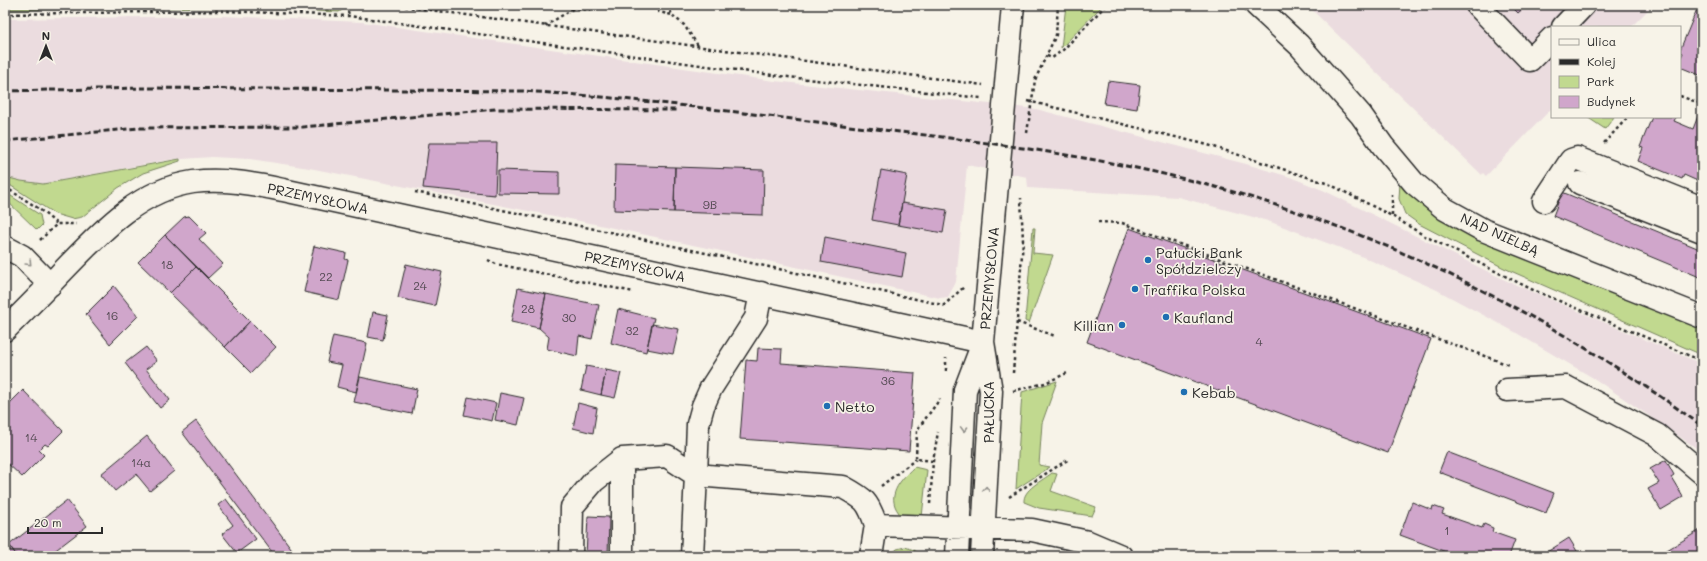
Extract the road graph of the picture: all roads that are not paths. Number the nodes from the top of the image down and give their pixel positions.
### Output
1 (1013, 5) edge
2 (1256, 5) edge
3 (1477, 5) edge
4 (1584, 5) edge
5 (1564, 26) edge
6 (1551, 39) edge
7 (1580, 183) dead end
8 (1544, 201) dead end
9 (1702, 208) edge
10 (1702, 231) edge
11 (5, 247) edge
12 (50, 285) junction
13 (761, 293) junction
14 (1702, 317) edge
15 (5, 330) edge
16 (983, 342) junction
17 (1507, 390) dead end
18 (622, 459) junction
19 (1702, 472) edge
20 (696, 475) junction
21 (876, 525) junction
22 (959, 527) junction
23 (984, 528) junction
24 (571, 556) edge
25 (622, 556) edge
26 (692, 556) edge
27 (871, 556) edge
28 (957, 556) edge
29 (982, 556) edge
30 (1121, 556) edge

1 - 16 street, PRZEMYSŁOWA
2 - 14 street, NAD NIELBĄ
3 - 6 street
4 - 5 street
7 - 10 street
8 - 9 street
11 -> 12 street
12 - 13 street, PRZEMYSŁOWA
12 - 15 street, PRZEMYSŁOWA
13 - 16 street, PRZEMYSŁOWA
13 - 20 street
16 -> 22 street, PAŁUCKA
23 -> 16 street, PAŁUCKA
17 - 19 street
18 - 20 street
18 - 24 street
18 - 25 street
20 - 21 street
20 - 26 street
21 - 22 street
21 - 27 street
22 - 23 street
22 - 28 street, PAŁUCKA
23 - 29 street, PAŁUCKA
23 - 30 street

